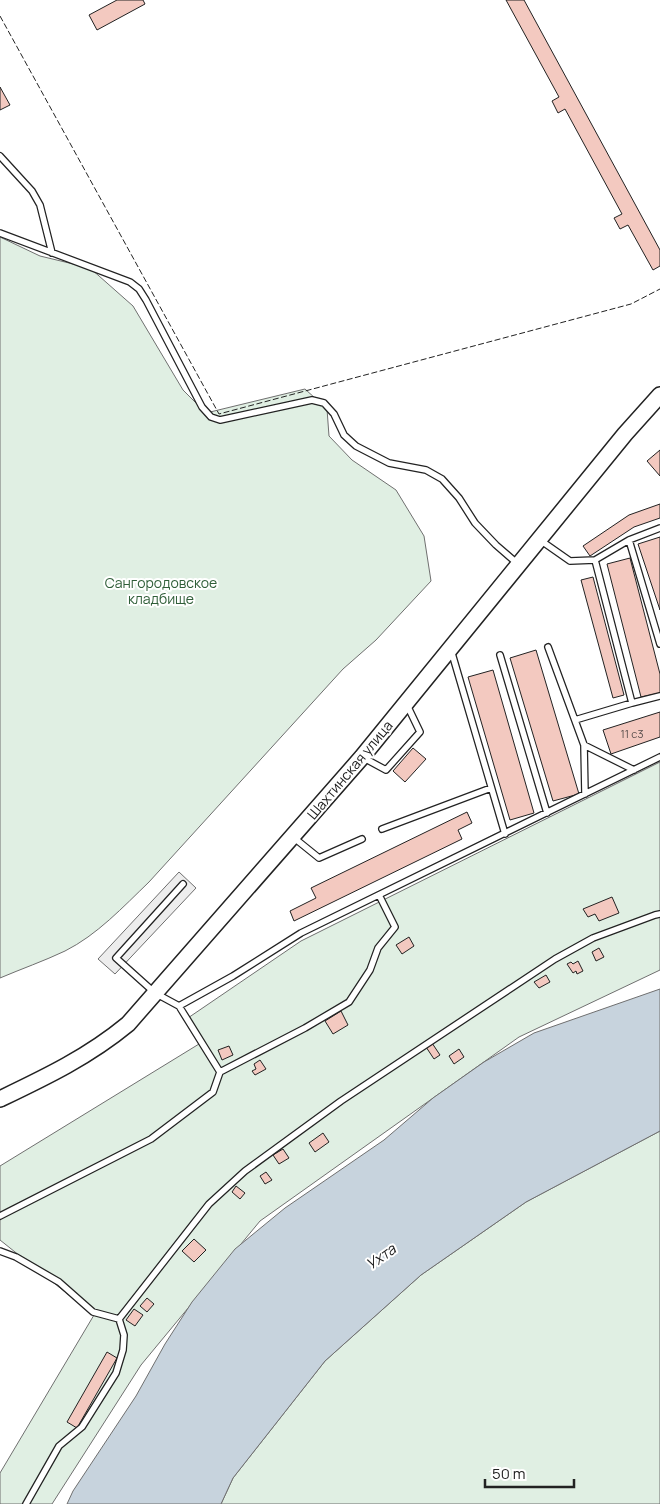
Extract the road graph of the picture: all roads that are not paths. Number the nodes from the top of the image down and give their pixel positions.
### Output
1 (0, 156) edge
2 (0, 233) edge
3 (52, 253) junction
4 (660, 396) edge
5 (660, 528) edge
6 (540, 540) junction
7 (629, 540) junction
8 (595, 560) junction
9 (519, 566) junction
10 (660, 644) edge
11 (548, 647) dead end
12 (451, 650) junction
13 (500, 655) dead end
14 (660, 696) edge
15 (406, 703) junction
16 (632, 703) junction
17 (575, 720) junction
18 (584, 745) junction
19 (362, 757) junction
20 (660, 757) edge
21 (634, 770) junction
22 (491, 788) junction
23 (585, 794) junction
24 (547, 813) junction
25 (382, 829) dead end
26 (505, 834) junction
27 (293, 836) junction
28 (362, 840) dead end
29 (183, 884) dead end
30 (379, 895) junction
31 (660, 914) edge
32 (155, 993) junction
33 (179, 1006) junction
34 (220, 1072) junction
35 (0, 1100) edge
36 (0, 1216) edge
37 (0, 1251) edge
38 (119, 1319) junction
39 (26, 1504) edge

1 - 3 lane
2 - 3 lane
3 - 9 lane
4 - 6 street, Шахтинская улица
5 - 7 lane
6 - 8 lane
6 - 9 street, Шахтинская улица
7 - 8 lane
7 - 10 lane
8 - 16 lane
9 - 12 street, Шахтинская улица
11 - 17 lane
12 - 15 street, Шахтинская улица
12 - 22 lane
13 - 24 lane
14 - 16 lane
15 - 19 street, Шахтинская улица
15 - 19 lane
16 - 17 lane
17 - 18 lane
18 - 21 lane
18 - 23 lane
19 - 27 street, Шахтинская улица
20 - 21 lane
21 - 23 lane
22 - 25 lane
22 - 26 lane
23 - 24 lane
24 - 26 lane
26 - 30 lane
27 - 28 lane
27 - 32 street, Шахтинская улица
29 - 32 lane
30 - 33 lane
30 - 34 lane
31 - 38 lane
32 - 33 lane
32 - 35 street, Шахтинская улица
33 - 34 lane
34 - 36 lane
37 - 38 lane
38 - 39 lane

